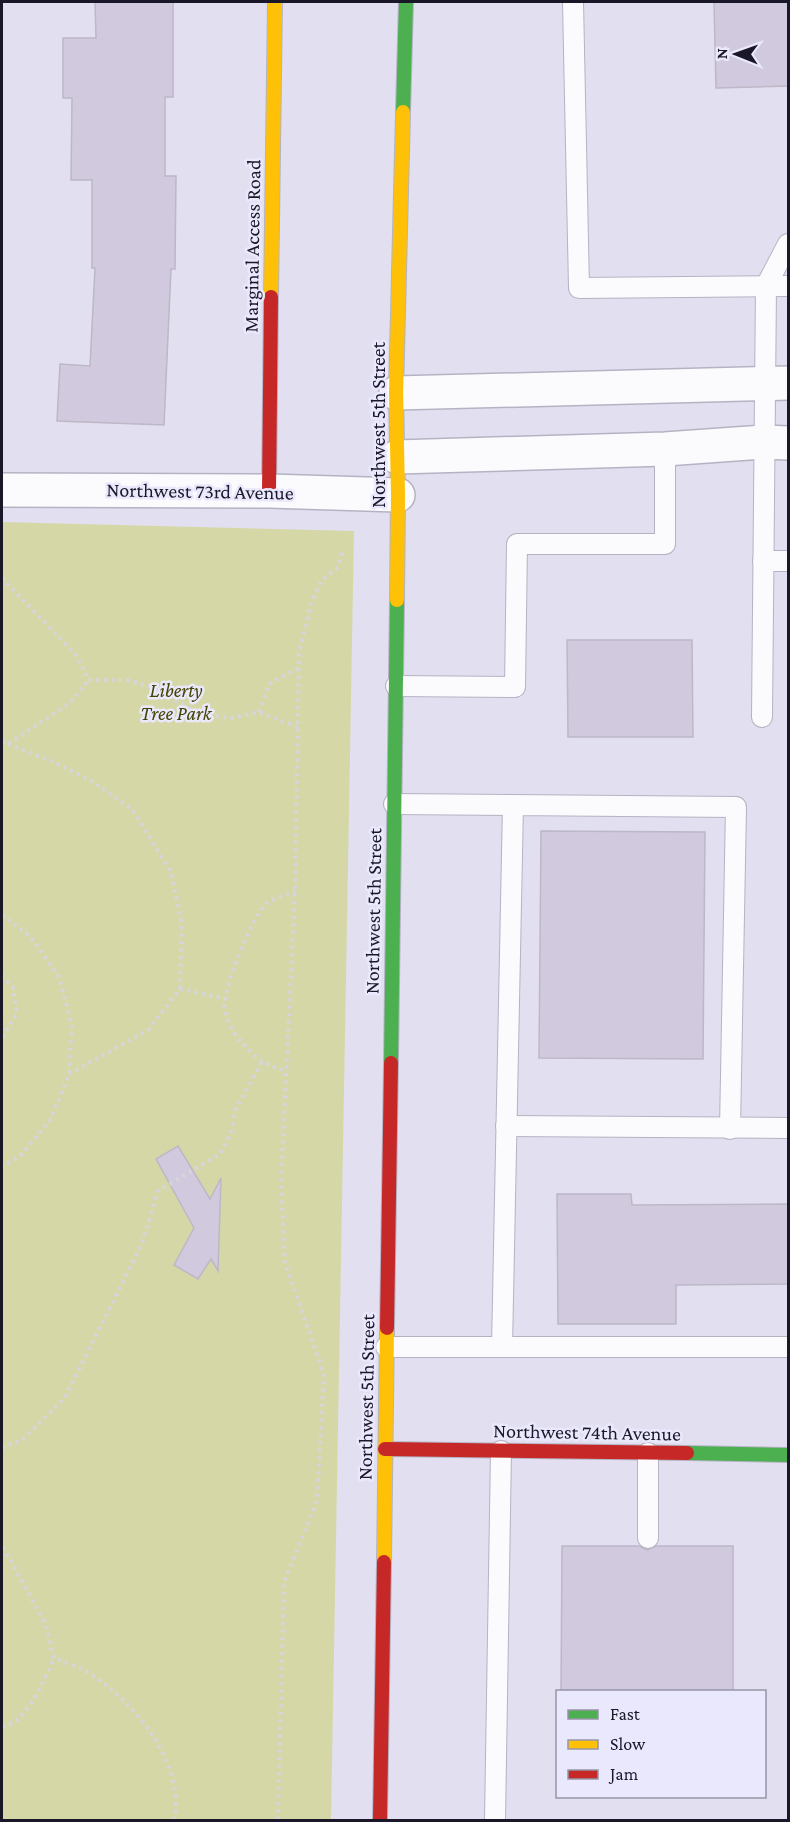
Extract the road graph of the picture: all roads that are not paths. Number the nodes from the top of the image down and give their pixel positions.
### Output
1 (275, 2) edge
2 (406, 2) edge
3 (573, 2) edge
4 (789, 244) edge
5 (766, 286) junction
6 (789, 286) edge
7 (776, 383) edge
8 (396, 393) junction
9 (776, 442) edge
10 (665, 449) junction
11 (398, 457) junction
12 (2, 490) edge
13 (269, 491) junction
14 (398, 495) junction
15 (763, 561) junction
16 (789, 561) edge
17 (396, 686) junction
18 (762, 717) dead end
19 (394, 804) junction
20 (513, 805) junction
21 (506, 1126) junction
22 (789, 1128) edge
23 (730, 1129) junction
24 (386, 1347) junction
25 (502, 1347) junction
26 (789, 1347) edge
27 (385, 1449) junction
28 (501, 1451) junction
29 (648, 1453) junction
30 (789, 1455) edge
31 (648, 1538) dead end
32 (380, 1821) edge
33 (495, 1821) edge

1 - 13 street, Marginal Access Road
2 - 8 street, Northwest 5th Street
3 - 5 lane
4 - 5 lane
5 - 6 lane
5 - 7 lane
7 - 8 street
7 - 9 lane
8 - 11 street, Northwest 5th Street
9 - 10 street
9 - 15 lane
10 - 11 street
10 - 17 lane
11 - 14 street, Northwest 5th Street
12 - 13 street, Northwest 73rd Avenue
13 - 14 street, Northwest 73rd Avenue
14 - 17 street, Northwest 5th Street
15 - 16 lane
15 - 18 lane
17 - 19 street, Northwest 5th Street
19 - 20 lane
19 - 24 street, Northwest 5th Street
20 - 21 lane
20 - 23 lane
21 - 23 lane
21 - 25 lane
22 - 23 lane
24 - 25 lane
24 - 27 street, Northwest 5th Street
25 - 26 lane
27 - 28 street, Northwest 74th Avenue
27 - 32 street, Northwest 5th Street
28 - 29 street, Northwest 74th Avenue
28 - 33 lane
29 - 30 street, Northwest 74th Avenue
29 - 31 lane

